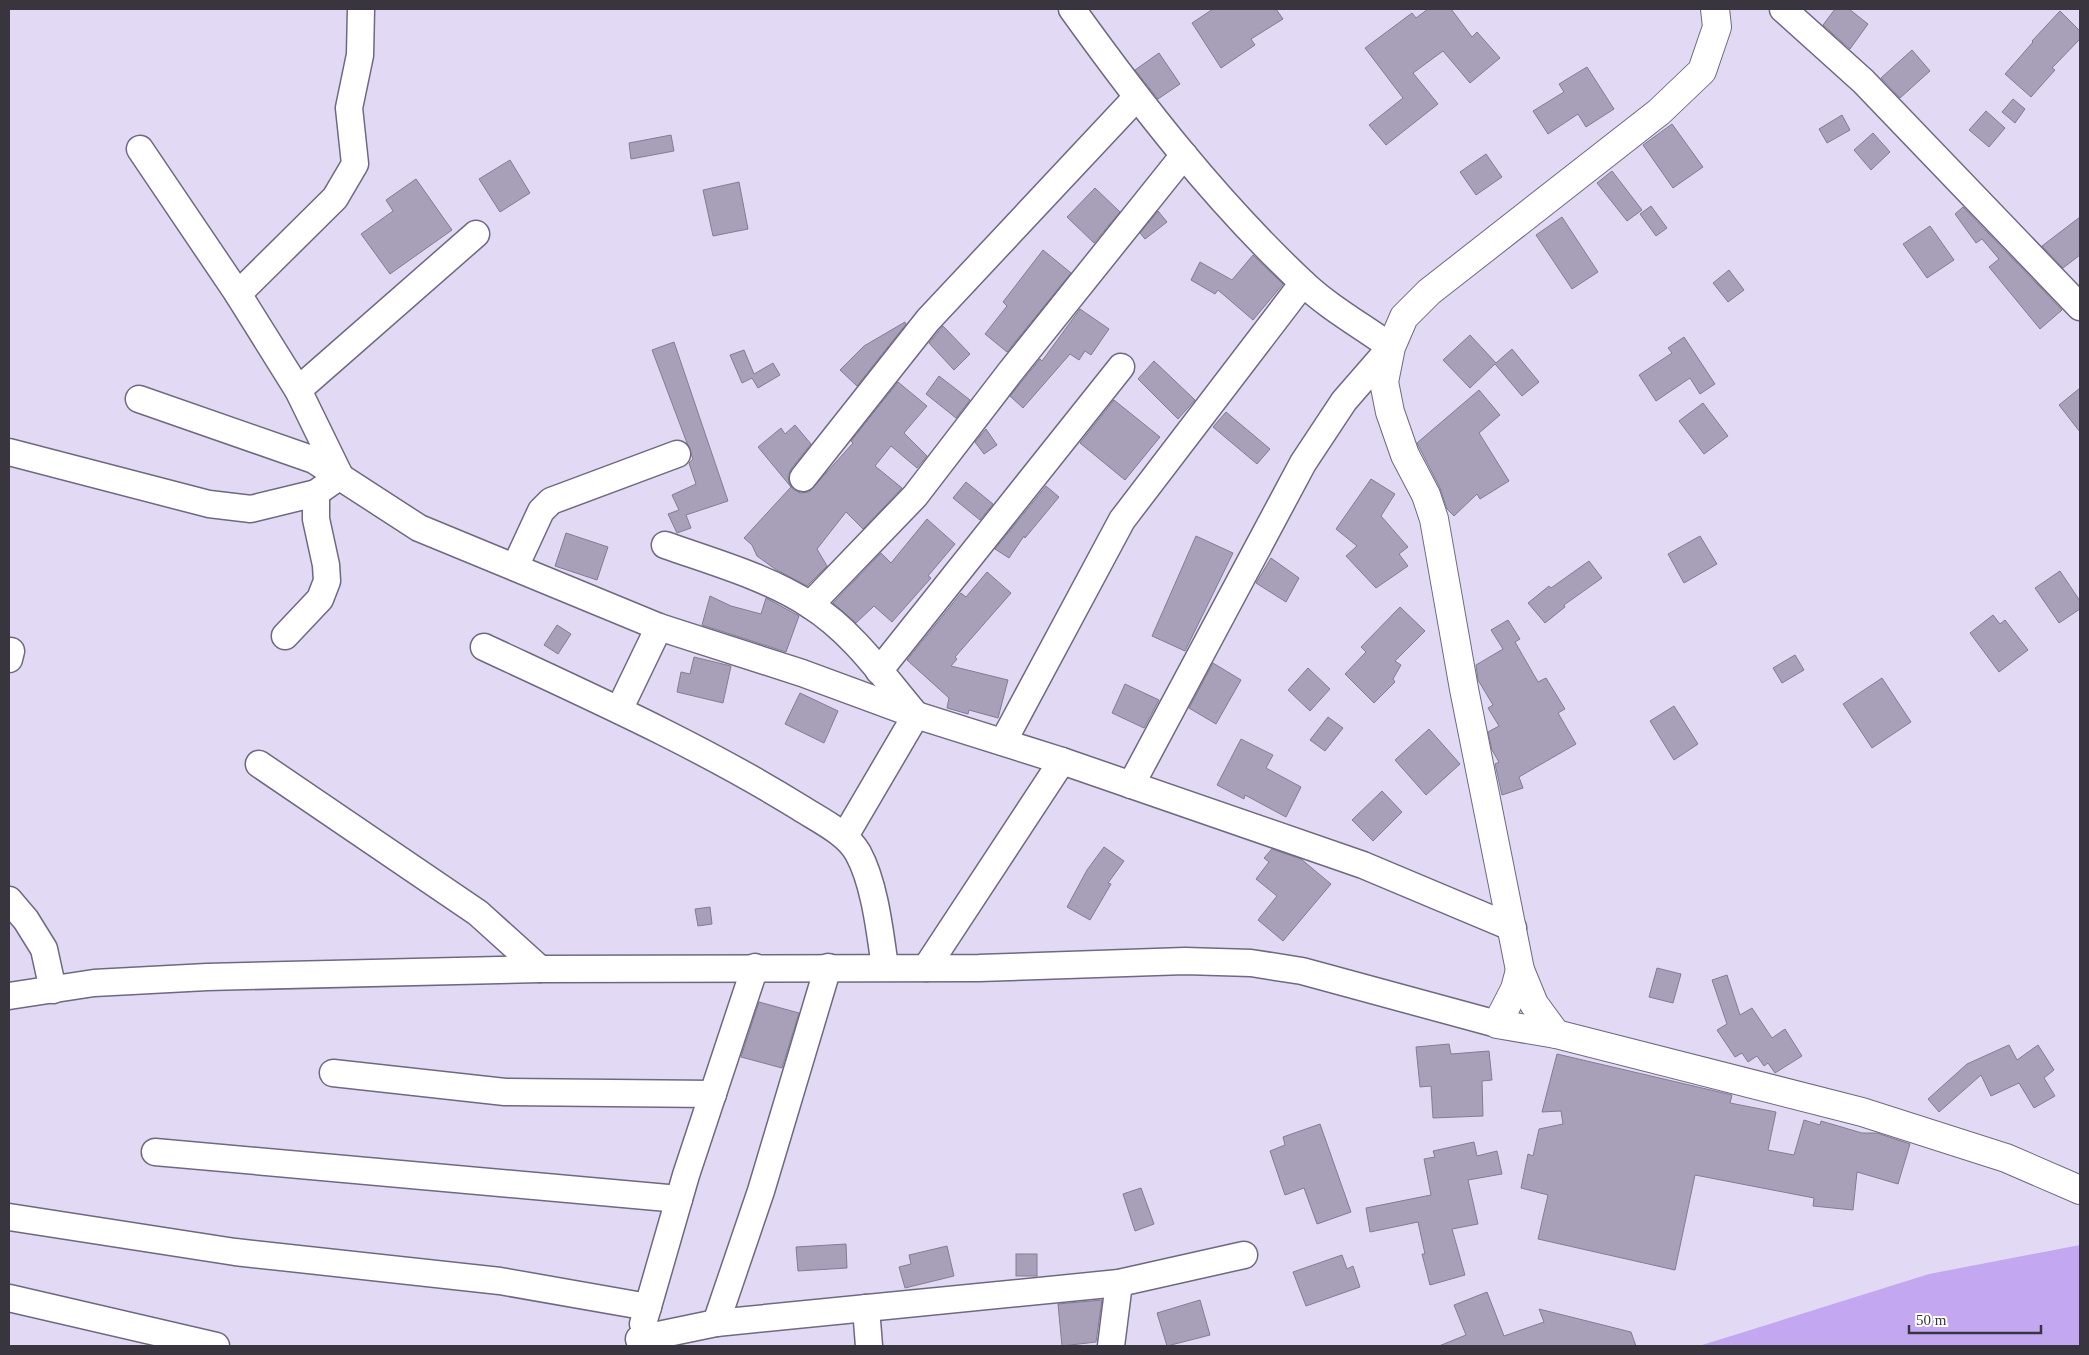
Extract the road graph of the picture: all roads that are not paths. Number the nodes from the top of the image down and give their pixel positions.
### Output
1 (361, 9) edge
2 (1072, 9) edge
3 (1715, 9) edge
4 (1783, 9) edge
5 (1136, 98) junction
6 (140, 148) dead end
7 (1184, 155) junction
8 (476, 234) dead end
9 (1303, 283) junction
10 (238, 294) junction
11 (2080, 307) edge
12 (1391, 348) junction
13 (1121, 367) dead end
14 (298, 390) junction
15 (139, 399) dead end
16 (9, 452) edge
17 (677, 454) dead end
18 (340, 476) junction
19 (803, 478) dead end
20 (316, 493) junction
21 (665, 545) dead end
22 (515, 567) junction
23 (810, 605) junction
24 (659, 627) junction
25 (285, 636) dead end
26 (484, 647) dead end
27 (879, 671) junction
28 (619, 710) junction
29 (916, 715) junction
30 (1003, 742) junction
31 (1062, 761) junction
32 (259, 764) dead end
33 (1131, 785) junction
34 (844, 836) junction
35 (9, 900) edge
36 (1513, 928) junction
37 (755, 967) junction
38 (828, 967) junction
39 (885, 967) junction
40 (926, 968) junction
41 (540, 969) junction
42 (1520, 970) junction
43 (53, 990) junction
44 (9, 996) edge
45 (1498, 1024) junction
46 (1556, 1034) junction
47 (333, 1073) dead end
48 (713, 1094) junction
49 (155, 1152) dead end
50 (2080, 1190) edge
51 (679, 1199) junction
52 (9, 1217) edge
53 (1244, 1254) dead end
54 (1119, 1283) junction
55 (9, 1298) edge
56 (648, 1307) junction
57 (866, 1308) junction
58 (716, 1323) junction
59 (638, 1343) edge
60 (216, 1346) edge
61 (869, 1346) edge
62 (1111, 1346) edge

1 - 10 street
2 - 5 street
3 - 12 main road
4 - 11 street
5 - 7 street
5 - 19 street
6 - 10 street
7 - 9 street
7 - 23 street
8 - 14 street
9 - 12 street
9 - 30 street
10 - 14 street
12 - 33 street
12 - 36 main road
13 - 27 street
14 - 18 street
15 - 18 street
16 - 20 street
17 - 22 street
18 - 20 street
18 - 22 street
20 - 25 street
21 - 23 street
22 - 24 street
23 - 27 street
24 - 28 street
24 - 29 street
26 - 28 street
27 - 29 street
28 - 34 street
29 - 30 street
29 - 34 street
30 - 31 street
31 - 33 street
31 - 40 street
32 - 41 street
33 - 36 street
34 - 39 street
35 - 43 street
36 - 42 main road
37 - 38 street
37 - 41 street
37 - 48 street
38 - 39 street
38 - 58 street
39 - 40 street
40 - 45 street
41 - 43 street
42 - 45 main road
42 - 46 main road
43 - 44 street
45 - 46 main road
46 - 50 main road
47 - 48 street
48 - 51 street
49 - 51 street
51 - 56 street
52 - 56 street
53 - 54 street
54 - 57 street
54 - 62 street
55 - 60 street
56 - 59 street
57 - 58 street
57 - 61 street
58 - 59 street

